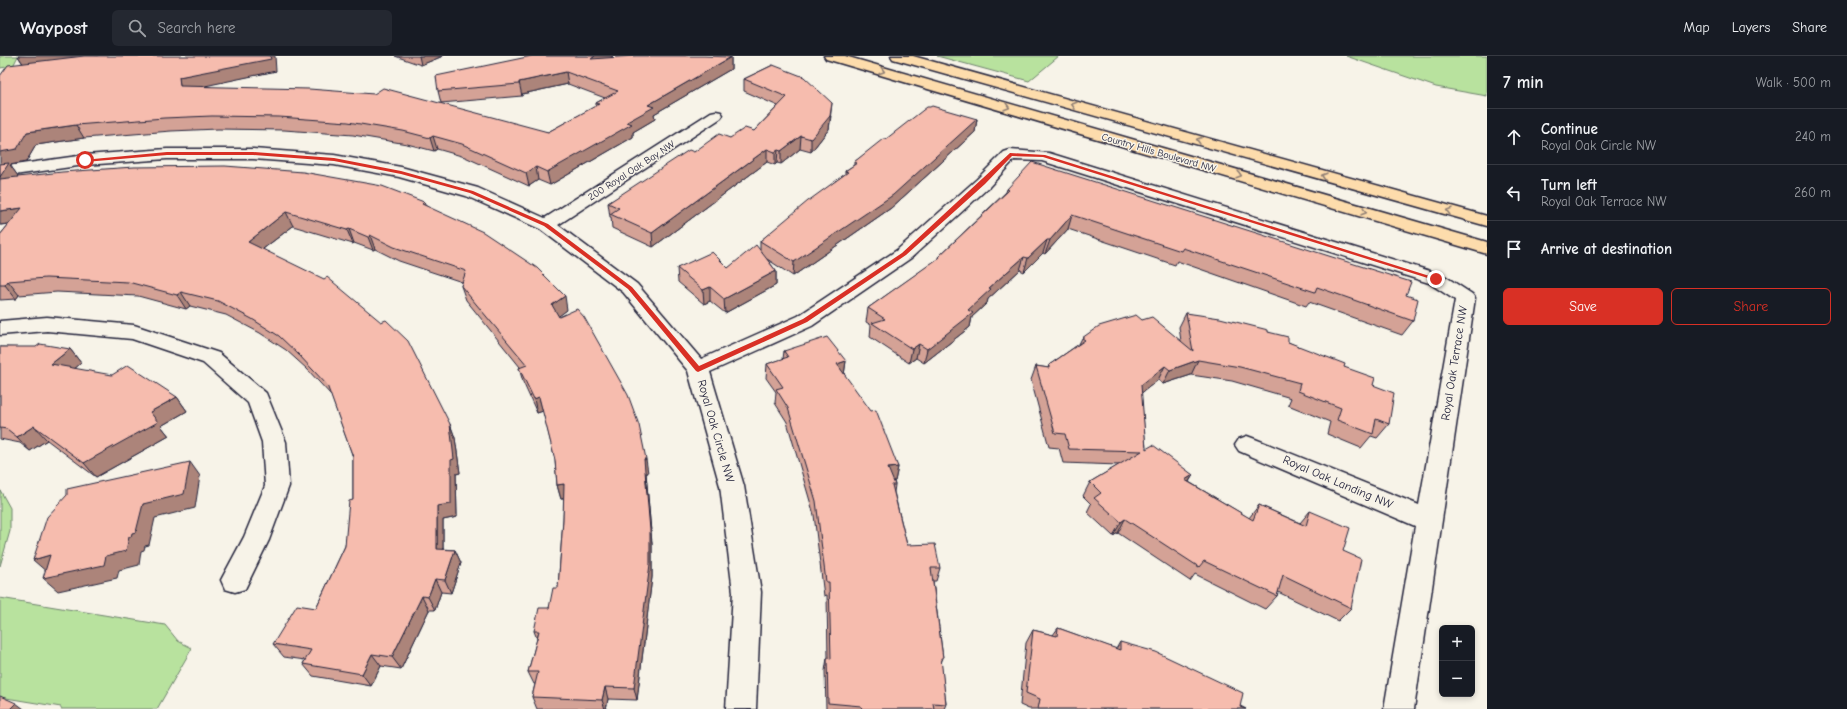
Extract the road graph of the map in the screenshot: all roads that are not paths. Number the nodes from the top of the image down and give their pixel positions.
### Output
1 (831, 56) edge
2 (898, 56) edge
3 (716, 115) dead end
4 (0, 172) edge
5 (1487, 221) edge
6 (546, 225) junction
7 (1487, 248) edge
8 (0, 328) edge
9 (698, 370) junction
10 (1247, 445) dead end
11 (1428, 520) junction
12 (235, 580) dead end
13 (741, 709) edge
14 (1399, 709) edge

1 -> 7 main road, Country Hills Boulevard NW
5 -> 2 main road, Country Hills Boulevard NW
3 - 6 street, 200 Royal Oak Bay NW
4 - 6 street, Royal Oak Circle NW
6 - 9 street, Royal Oak Circle NW
8 - 12 street
9 - 11 street, Royal Oak Terrace NW
9 - 13 street, Royal Oak Circle NW
10 - 11 street, Royal Oak Landing NW
11 - 14 street, Royal Oak Terrace NW

